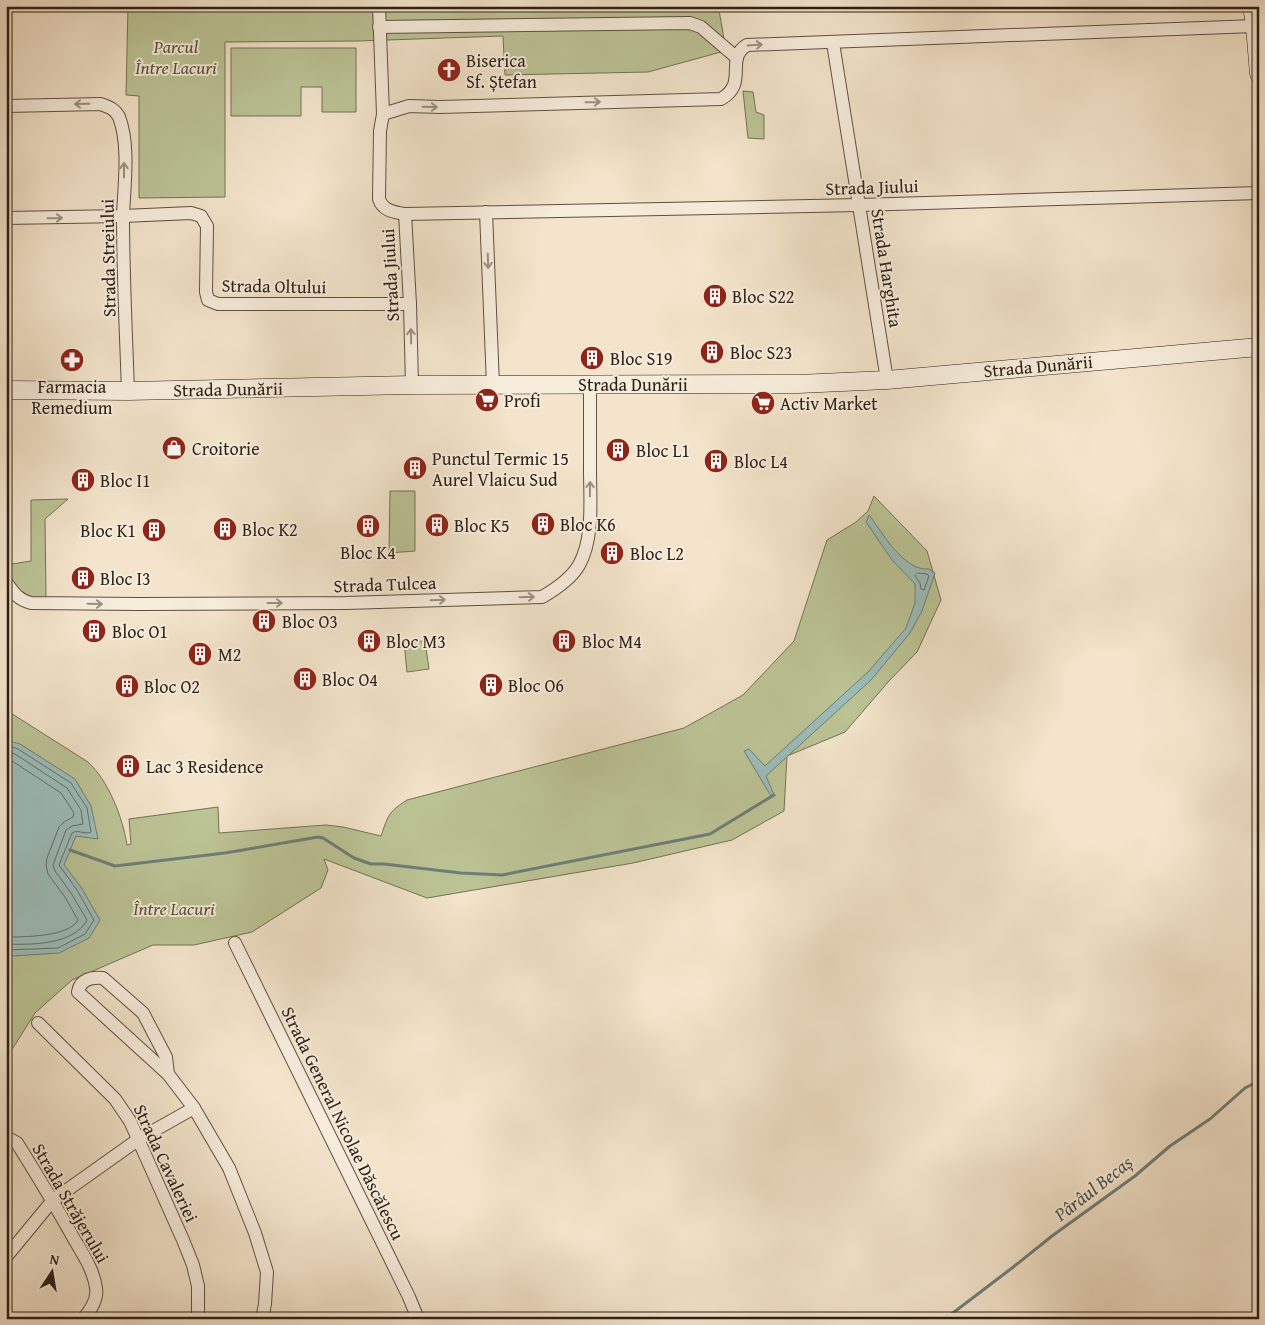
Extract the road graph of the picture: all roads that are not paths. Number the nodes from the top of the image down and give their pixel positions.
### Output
1 (379, 6) edge
2 (1252, 6) edge
3 (1255, 26) junction
4 (379, 27) junction
5 (833, 43) junction
6 (737, 58) junction
7 (1259, 74) edge
8 (6, 106) edge
9 (383, 114) junction
10 (1259, 193) edge
11 (859, 205) junction
12 (486, 212) junction
13 (405, 214) junction
14 (123, 216) junction
15 (6, 218) edge
16 (410, 304) junction
17 (1259, 347) edge
18 (887, 380) junction
19 (412, 385) junction
20 (493, 385) junction
21 (590, 385) junction
22 (6, 390) edge
23 (128, 391) junction
24 (6, 582) edge
25 (235, 943) dead end
26 (38, 1023) dead end
27 (168, 1074) junction
28 (194, 1108) junction
29 (6, 1138) edge
30 (139, 1139) junction
31 (53, 1200) junction
32 (6, 1257) edge
33 (417, 1318) edge
34 (83, 1319) edge
35 (198, 1319) edge
36 (262, 1319) edge

1 - 4 street
2 - 3 street
3 - 5 street
3 - 7 street
4 - 6 street
4 - 9 street
6 -> 5 street
5 - 11 street, Strada Harghita
9 -> 6 street
14 -> 8 street, Strada Streiului
9 - 13 street
10 - 11 street, Strada Jiului
11 - 12 street, Strada Jiului
11 - 18 street, Strada Harghita
12 - 13 street, Strada Jiului
12 -> 20 street
13 - 16 street, Strada Jiului
15 -> 14 street, Strada Oltului
14 - 16 street, Strada Oltului
14 - 23 street, Strada Streiului
19 -> 16 street, Strada Jiului
17 - 18 street, Strada Dunării
18 - 21 street, Strada Dunării
19 - 20 street, Strada Dunării
19 - 23 street, Strada Dunării
20 - 21 street, Strada Dunării
24 -> 21 street, Strada Tulcea
22 - 23 street, Strada Dunării
25 - 33 street, Strada General Nicolae Dăscălescu
26 - 30 street, Strada Cavaleriei
27 - 27 street
27 - 28 street
28 - 30 street
28 - 36 street
29 - 31 street, Strada Străjerului
30 - 31 street
30 - 35 street, Strada Cavaleriei
31 - 32 street
31 - 34 street, Strada Străjerului

